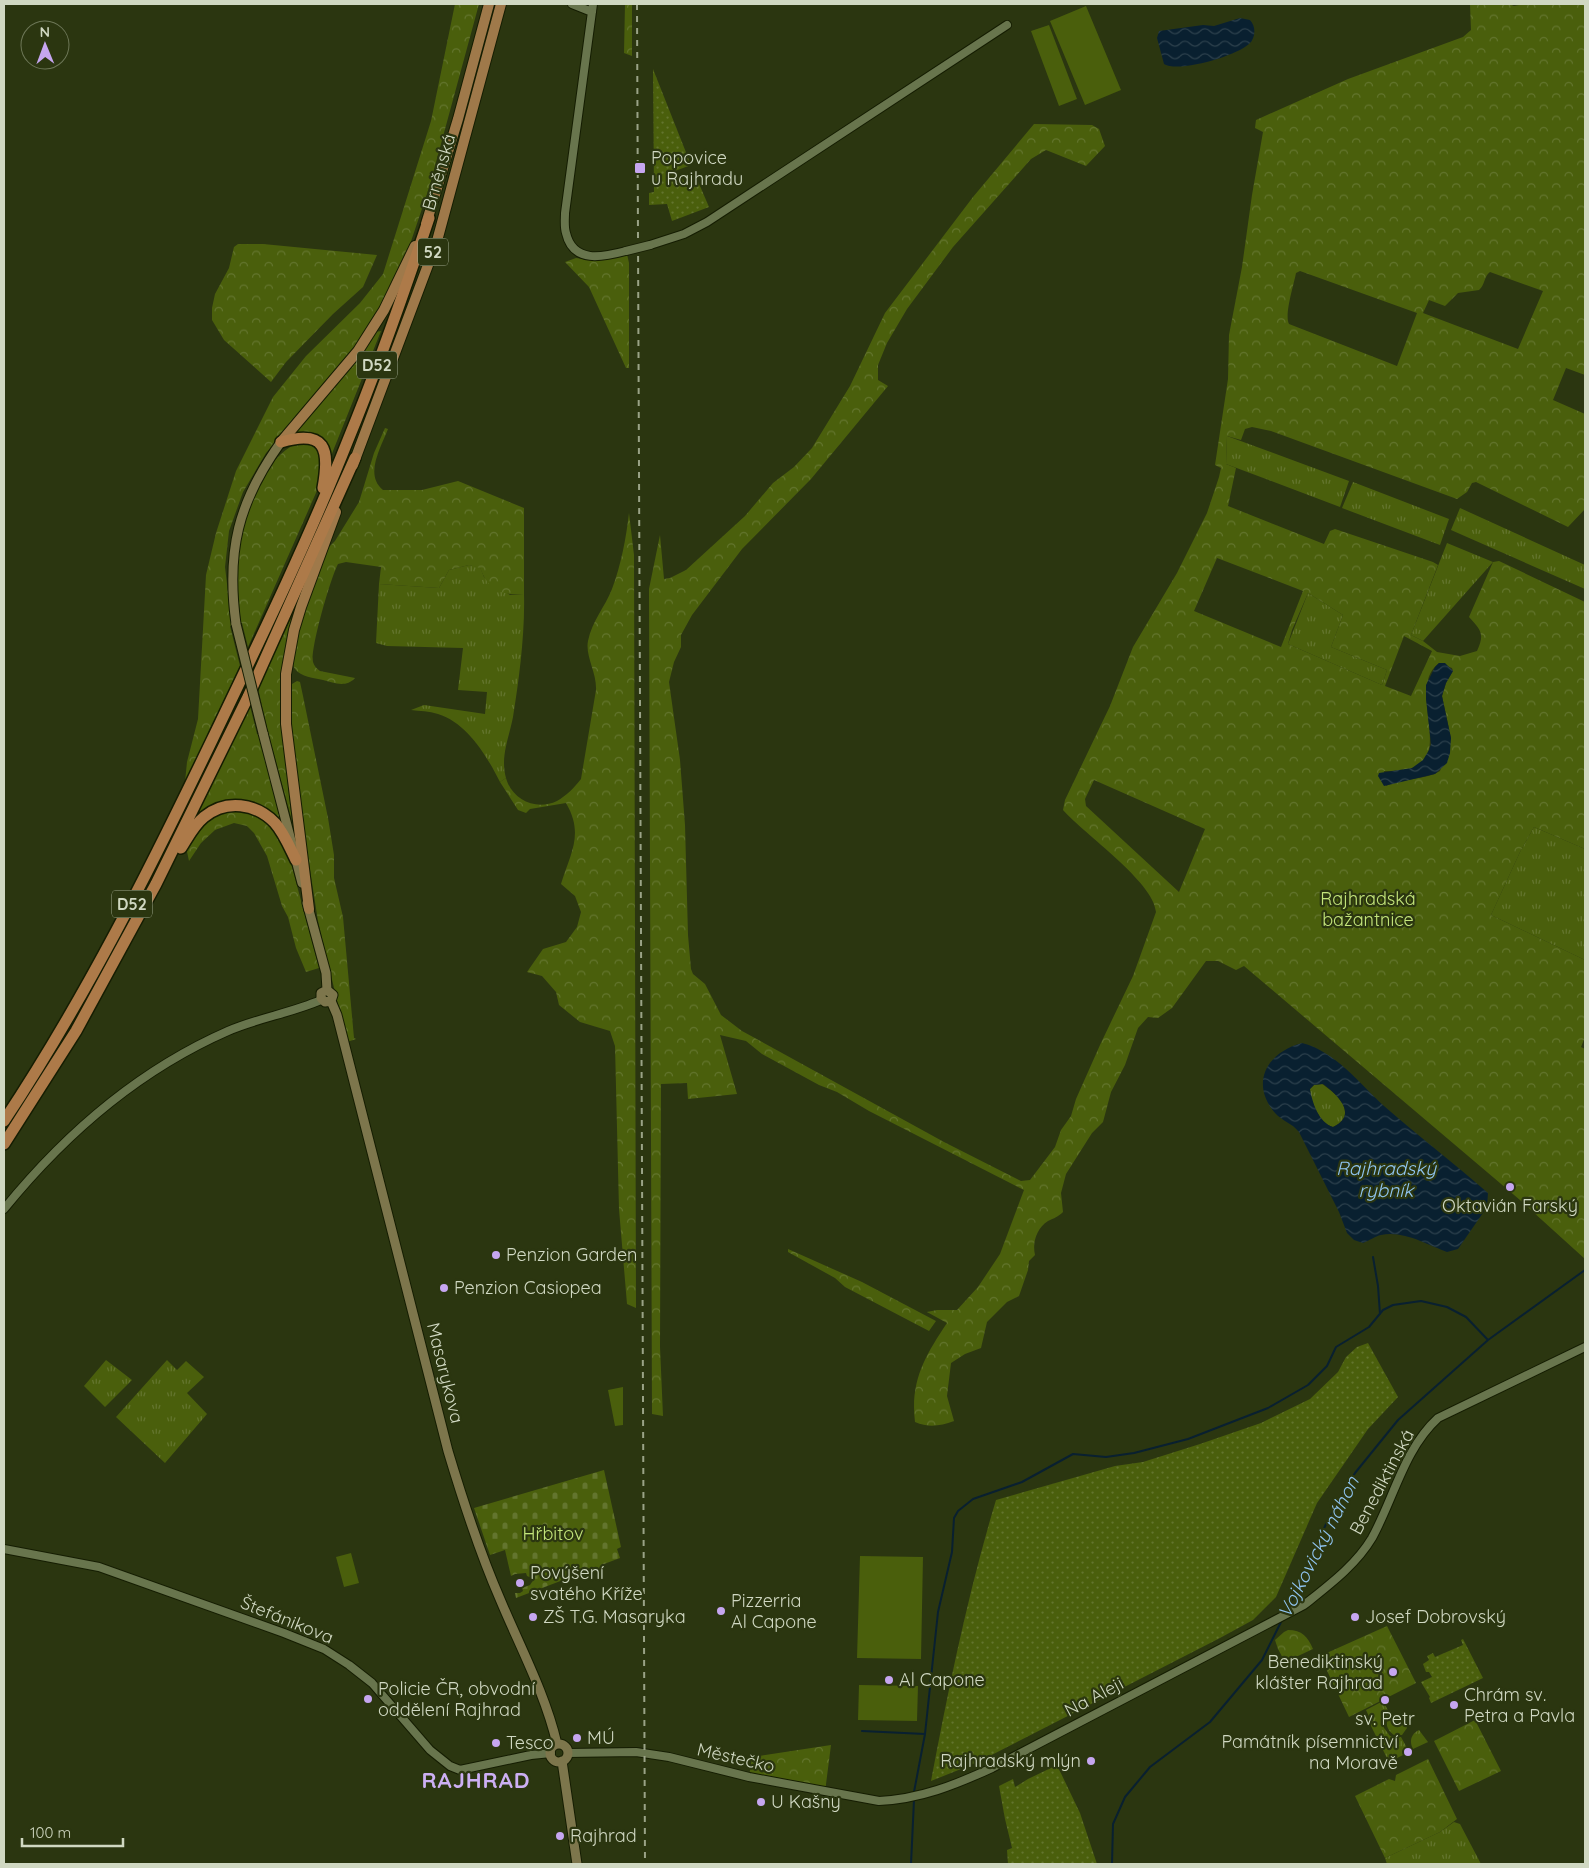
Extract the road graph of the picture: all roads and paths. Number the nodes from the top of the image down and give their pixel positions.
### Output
1 (485, 4) edge
2 (489, 4) edge
3 (501, 4) edge
4 (508, 4) edge
5 (572, 4) edge
6 (592, 8) edge
7 (484, 25) junction
8 (1008, 25) dead end
9 (493, 40) junction
10 (428, 218) junction
11 (281, 442) junction
12 (355, 458) junction
13 (318, 510) junction
14 (296, 860) junction
15 (156, 884) junction
16 (309, 909) junction
17 (327, 990) junction
18 (321, 1000) junction
19 (331, 1001) junction
20 (4, 1121) edge
21 (4, 1144) edge
22 (4, 1209) edge
23 (1585, 1347) edge
24 (4, 1549) edge
25 (1270, 1622) joint
26 (557, 1744) junction
27 (551, 1753) junction
28 (568, 1753) junction
29 (562, 1761) junction
30 (897, 1800) joint
31 (577, 1864) edge

1 - 7 highway
2 - 7 highway, Brněnská / 52
3 - 9 highway, Brněnská / 52
4 - 9 highway
5 - 6 street
6 - 8 street, bridge
7 - 10 highway, Brněnská / 52
9 - 12 highway, Brněnská / 52
10 - 11 highway, Brněnská
10 - 13 highway, D52
11 - 13 highway
11 - 14 main road, bridge
12 - 15 highway, D52
12 - 16 highway, Brněnská
13 - 20 highway, D52
14 - 15 highway
14 - 16 main road
15 - 21 highway, D52
16 - 17 main road
17 - 18 main road
17 - 19 main road, Masarykova
18 - 19 main road
18 - 22 street
19 - 26 main road, Masarykova
23 - 25 street, Benediktinská
24 - 27 street, Štefánikova
25 - 30 street, Na Aleji
26 - 27 main road
26 - 28 main road
27 - 29 main road
28 - 29 main road
28 - 30 street, Městečko
29 - 31 main road

